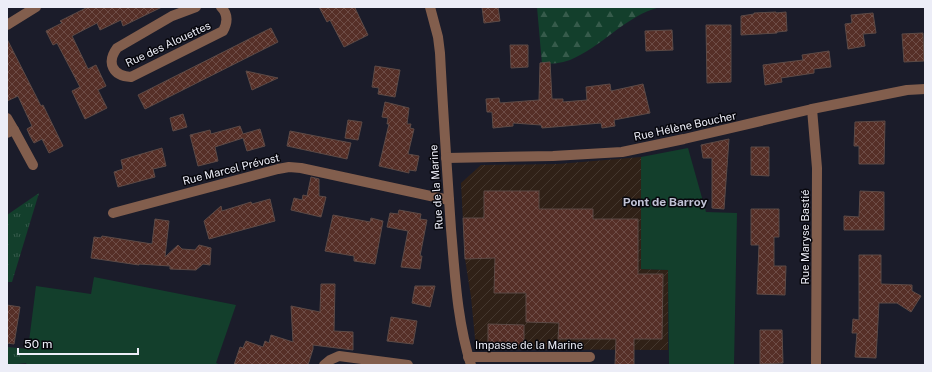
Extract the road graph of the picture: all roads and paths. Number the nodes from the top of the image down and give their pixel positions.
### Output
1 (36, 7) edge
2 (196, 7) edge
3 (221, 7) edge
4 (430, 7) edge
5 (170, 11) edge
6 (7, 25) edge
7 (925, 89) edge
8 (812, 109) junction
9 (7, 118) edge
10 (10, 131) edge
11 (446, 158) junction
12 (33, 165) dead end
13 (449, 200) junction
14 (114, 213) dead end
15 (590, 357) dead end
16 (469, 361) edge
17 (324, 365) edge
18 (408, 365) edge
19 (816, 365) edge

1 - 6 street
2 - 5 street, Rue des Alouettes
3 - 5 street, Rue des Alouettes
4 - 11 street, Rue de la Marine
7 - 8 street, Rue Hélène Boucher
8 - 11 street, Rue Hélène Boucher
8 - 19 street, Rue Maryse Bastié
9 - 10 street
10 - 12 street
11 - 13 street, Rue de la Marine
13 - 14 street, Rue Marcel Prévost
13 - 16 street, Rue de la Marine
15 - 16 street, Impasse de la Marine
17 - 18 street

